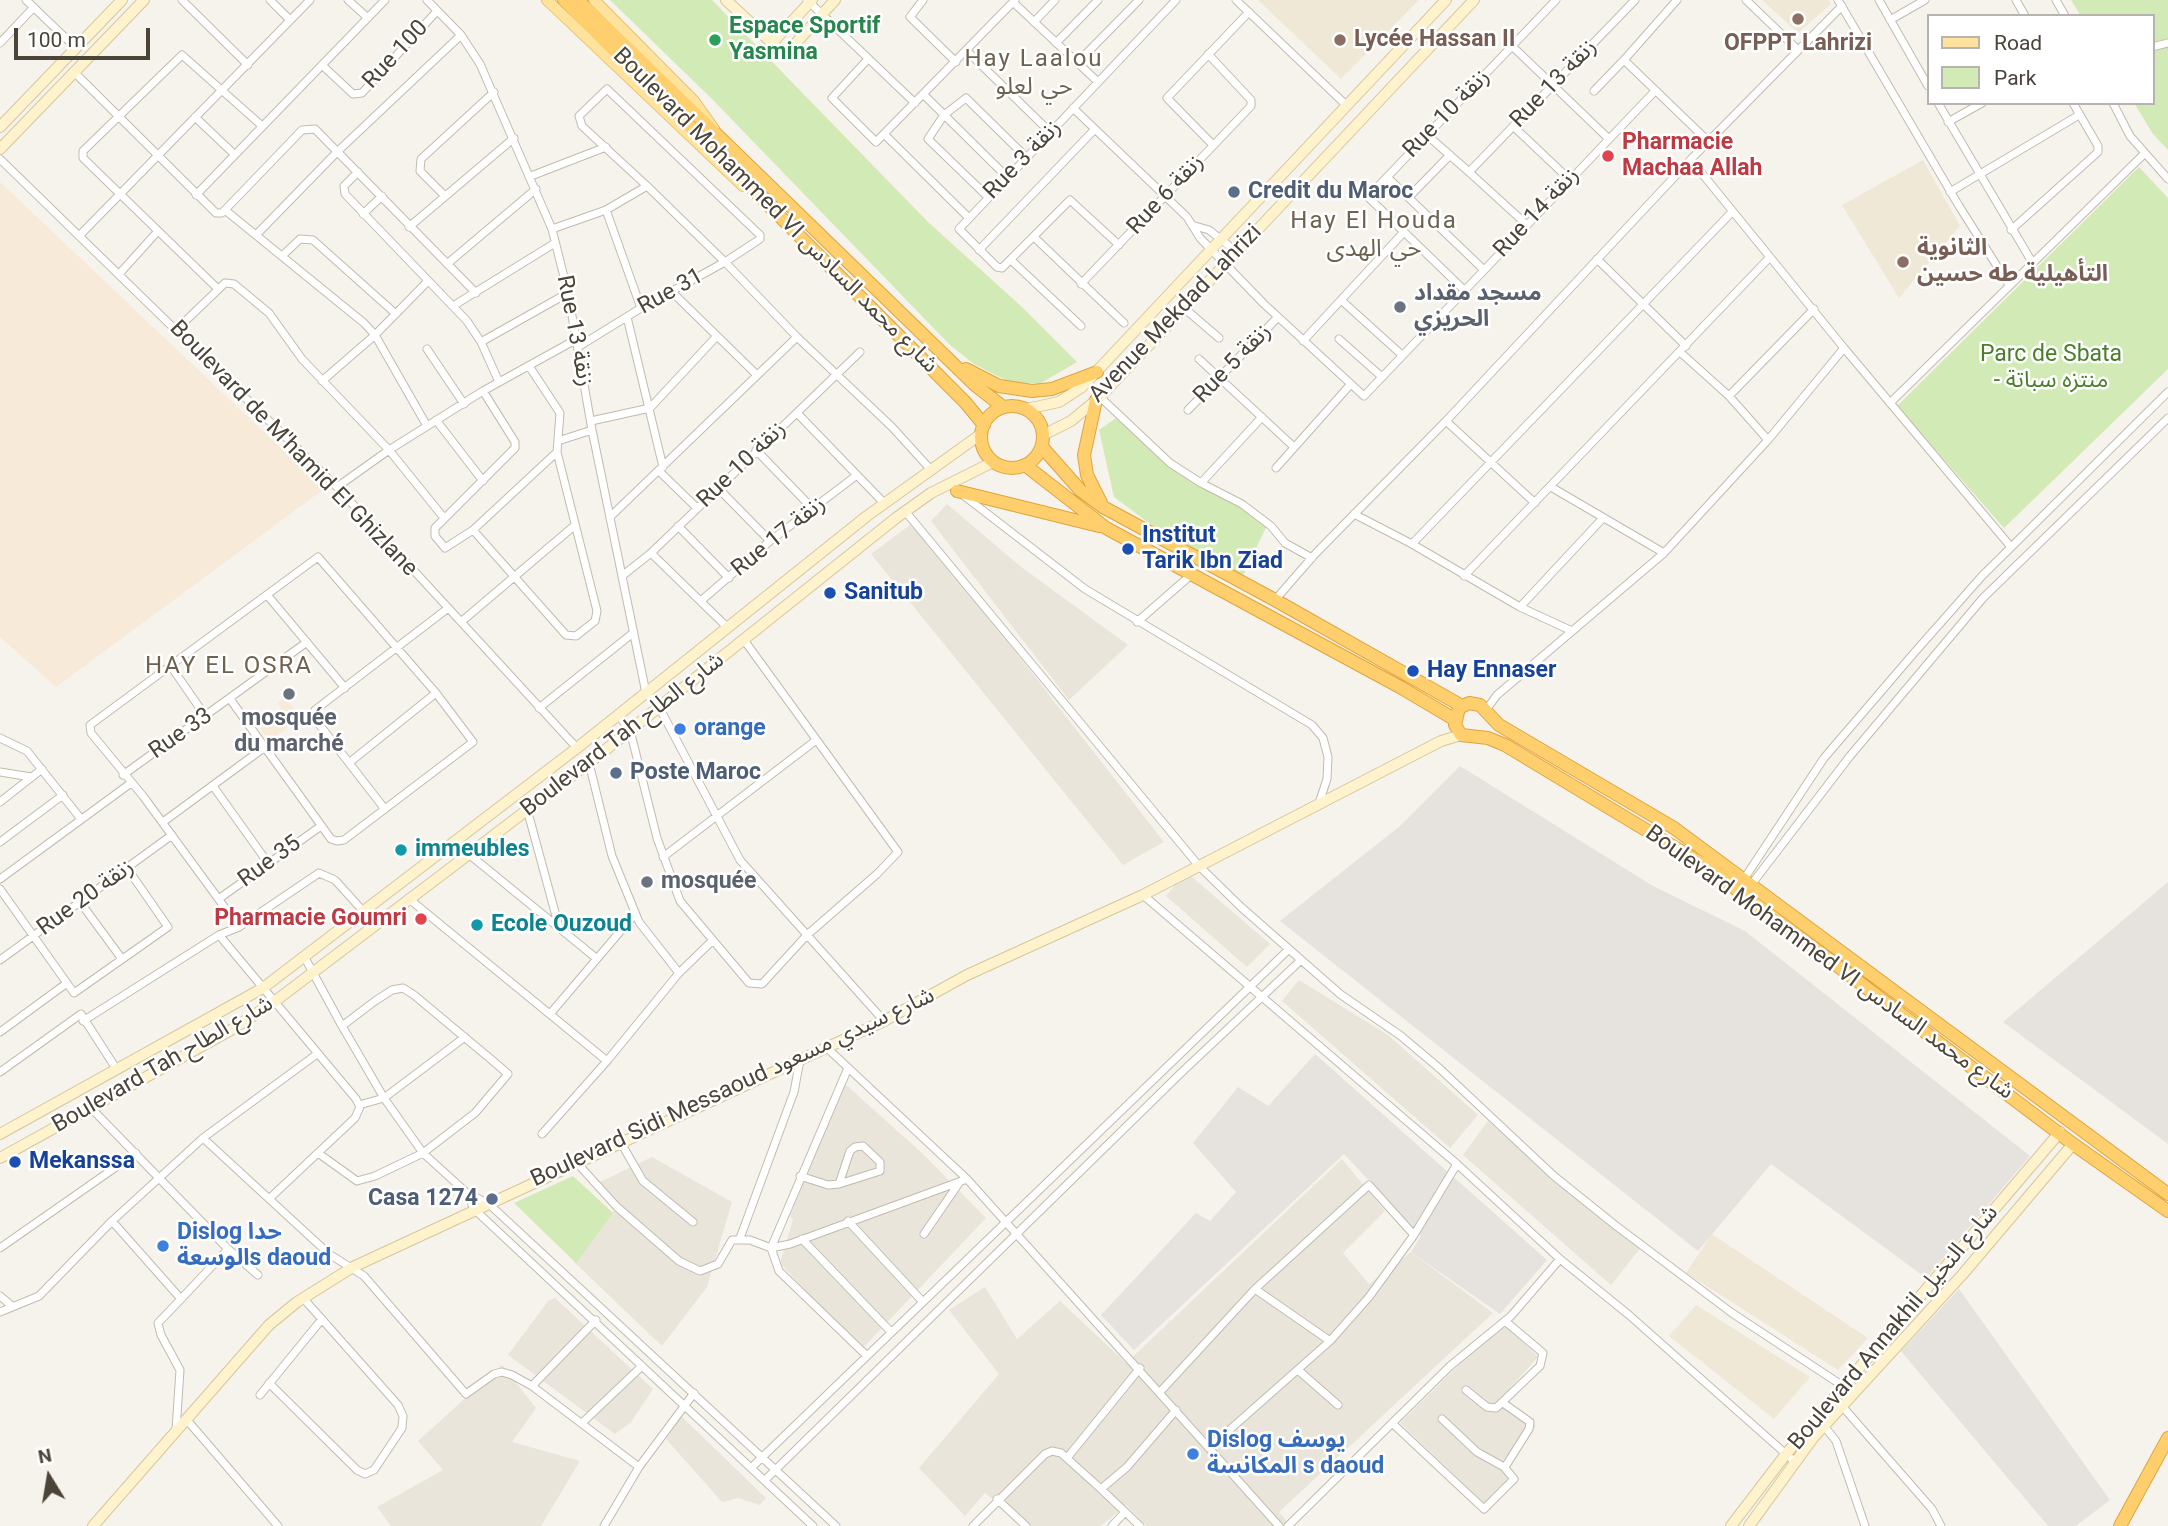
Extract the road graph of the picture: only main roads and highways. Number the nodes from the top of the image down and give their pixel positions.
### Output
1 (547, 0) edge
2 (564, 0) edge
3 (578, 0) edge
4 (594, 0) edge
5 (717, 135) junction
6 (784, 219) junction
7 (950, 360) junction
8 (1097, 372) road end
9 (1098, 398) road end
10 (1003, 407) junction
11 (982, 430) junction
12 (1043, 441) junction
13 (1025, 466) junction
14 (953, 487) road end
15 (1103, 507) junction
16 (1105, 528) junction
17 (1462, 706) junction
18 (1485, 711) junction
19 (1457, 726) junction
20 (1478, 737) junction
21 (2168, 1194) edge
22 (2168, 1211) edge
23 (2168, 1438) edge
24 (2120, 1526) edge

1 - 6 main road
2 - 6 highway, Boulevard Mohammed VI شارع محمد السادس
3 - 5 highway, Boulevard Mohammed VI شارع محمد السادس
4 - 5 main road
5 - 7 highway, Boulevard Mohammed VI شارع محمد السادس
6 - 11 highway, Boulevard Mohammed VI شارع محمد السادس
7 - 8 highway
7 - 10 highway, Boulevard Mohammed VI شارع محمد السادس
9 - 15 highway
10 - 11 highway
10 - 12 highway
11 - 13 highway
12 - 13 highway
12 - 15 highway
13 - 16 highway, Boulevard Mohammed VI شارع محمد السادس
14 - 16 highway
15 - 17 highway
16 - 19 highway, Boulevard Mohammed VI شارع محمد السادس
17 - 18 highway
17 - 19 highway
18 - 20 highway
18 - 21 highway, Boulevard Mohammed VI شارع محمد السادس
19 - 20 highway, Boulevard Mohammed VI شارع محمد السادس
20 - 22 highway, Boulevard Mohammed VI شارع محمد السادس
23 - 24 highway

